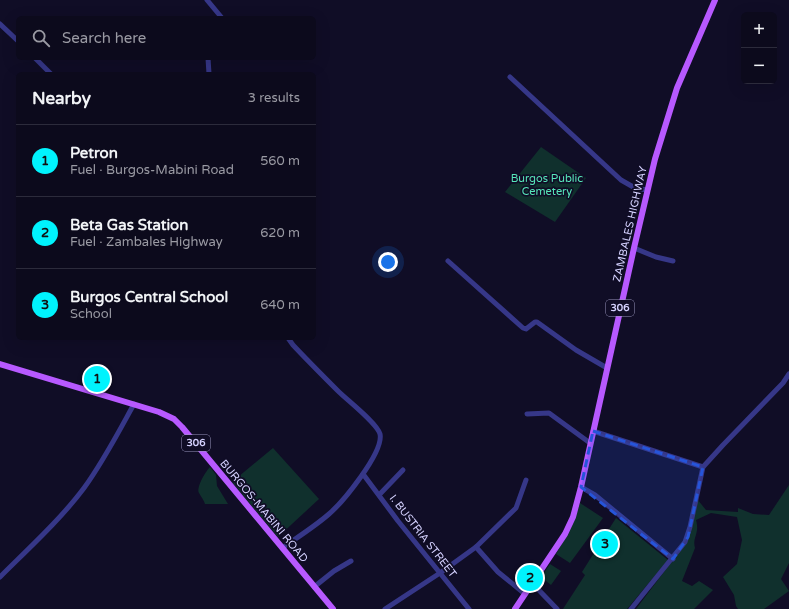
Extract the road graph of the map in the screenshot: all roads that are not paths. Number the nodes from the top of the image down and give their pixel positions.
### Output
1 (207, 0) edge
2 (715, 0) edge
3 (220, 16) edge
4 (0, 24) edge
5 (16, 39) edge
6 (37, 60) edge
7 (208, 60) edge
8 (48, 72) edge
9 (209, 72) edge
10 (510, 77) dead end
11 (647, 190) junction
12 (634, 248) junction
13 (448, 261) dead end
14 (673, 261) dead end
15 (290, 340) edge
16 (0, 364) edge
17 (607, 368) junction
18 (789, 374) edge
19 (134, 404) junction
20 (527, 414) dead end
21 (594, 431) junction
22 (590, 443) junction
23 (703, 467) junction
24 (403, 470) dead end
25 (363, 474) junction
26 (526, 480) dead end
27 (581, 487) junction
28 (379, 495) junction
29 (476, 547) junction
30 (282, 548) junction
31 (673, 559) junction
32 (351, 562) dead end
33 (440, 573) junction
34 (0, 577) edge
35 (532, 584) junction
36 (314, 587) junction
37 (525, 594) junction
38 (333, 609) edge
39 (385, 609) edge
40 (469, 609) edge
41 (515, 609) edge
42 (557, 609) edge
43 (631, 609) edge

1 - 3 street
2 - 11 main road, ZAMBALES HIGHWAY / 306
4 - 5 street
6 - 8 street
7 - 9 street
10 - 11 street
11 - 12 main road, ZAMBALES HIGHWAY / 306
12 - 14 street
12 - 17 main road, ZAMBALES HIGHWAY / 306
13 - 17 street
15 - 25 street
16 - 19 main road, BURGOS-MABINI ROAD / 306
17 - 21 main road, ZAMBALES HIGHWAY / 306
18 - 23 street
19 - 30 main road, BURGOS-MABINI ROAD / 306
19 - 34 street
20 - 22 street
21 - 22 main road, ZAMBALES HIGHWAY / 306
21 - 23 street
22 - 27 main road, ZAMBALES HIGHWAY / 306
23 - 31 street
24 - 28 street
25 - 28 street, I. BUSTRIA STREET
25 - 30 street
26 - 29 street
27 - 31 street
27 - 35 main road, ZAMBALES HIGHWAY / 306
28 - 33 street, I. BUSTRIA STREET
29 - 33 street
29 - 37 street
30 - 36 main road, BURGOS-MABINI ROAD / 306
31 - 43 street
32 - 36 street
33 - 39 street
33 - 40 street, I. BUSTRIA STREET
35 - 37 main road, ZAMBALES HIGHWAY / 306
35 - 42 street
36 - 38 main road, BURGOS-MABINI ROAD / 306
37 - 41 main road, ZAMBALES HIGHWAY / 306

